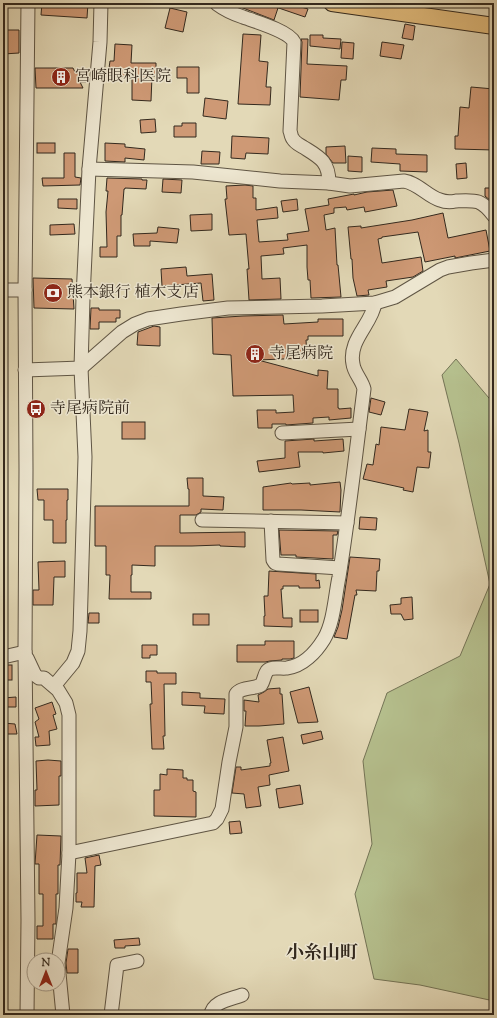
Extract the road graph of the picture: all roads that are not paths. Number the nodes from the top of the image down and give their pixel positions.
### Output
1 (28, 3) edge
2 (101, 3) edge
3 (217, 3) edge
4 (332, 3) edge
5 (494, 26) edge
6 (89, 169) junction
7 (329, 183) junction
8 (494, 216) edge
9 (494, 260) edge
10 (3, 290) edge
11 (25, 290) junction
12 (375, 303) junction
13 (81, 368) junction
14 (25, 370) junction
15 (359, 429) junction
16 (282, 433) dead end
17 (202, 520) dead end
18 (271, 521) junction
19 (347, 523) junction
20 (340, 568) junction
21 (25, 652) junction
22 (3, 657) edge
23 (54, 686) junction
24 (69, 853) junction
25 (136, 961) dead end
26 (242, 995) dead end
27 (27, 1015) edge
28 (63, 1015) edge
29 (111, 1015) edge
30 (211, 1015) edge

1 - 11 street
2 - 6 street
3 - 7 street
4 - 5 main road
6 - 7 street
6 - 13 street
7 - 8 street
9 - 12 street
10 - 11 street
11 - 14 street
12 - 13 street
12 - 15 street
13 - 14 street
13 - 23 street
14 - 21 street
15 - 16 street
15 - 19 street
17 - 18 street
18 - 19 street
18 - 20 street
19 - 20 street
20 - 24 street
21 - 22 street
21 - 23 street
21 - 27 street
23 - 24 street
24 - 28 street
25 - 29 street
26 - 30 street

